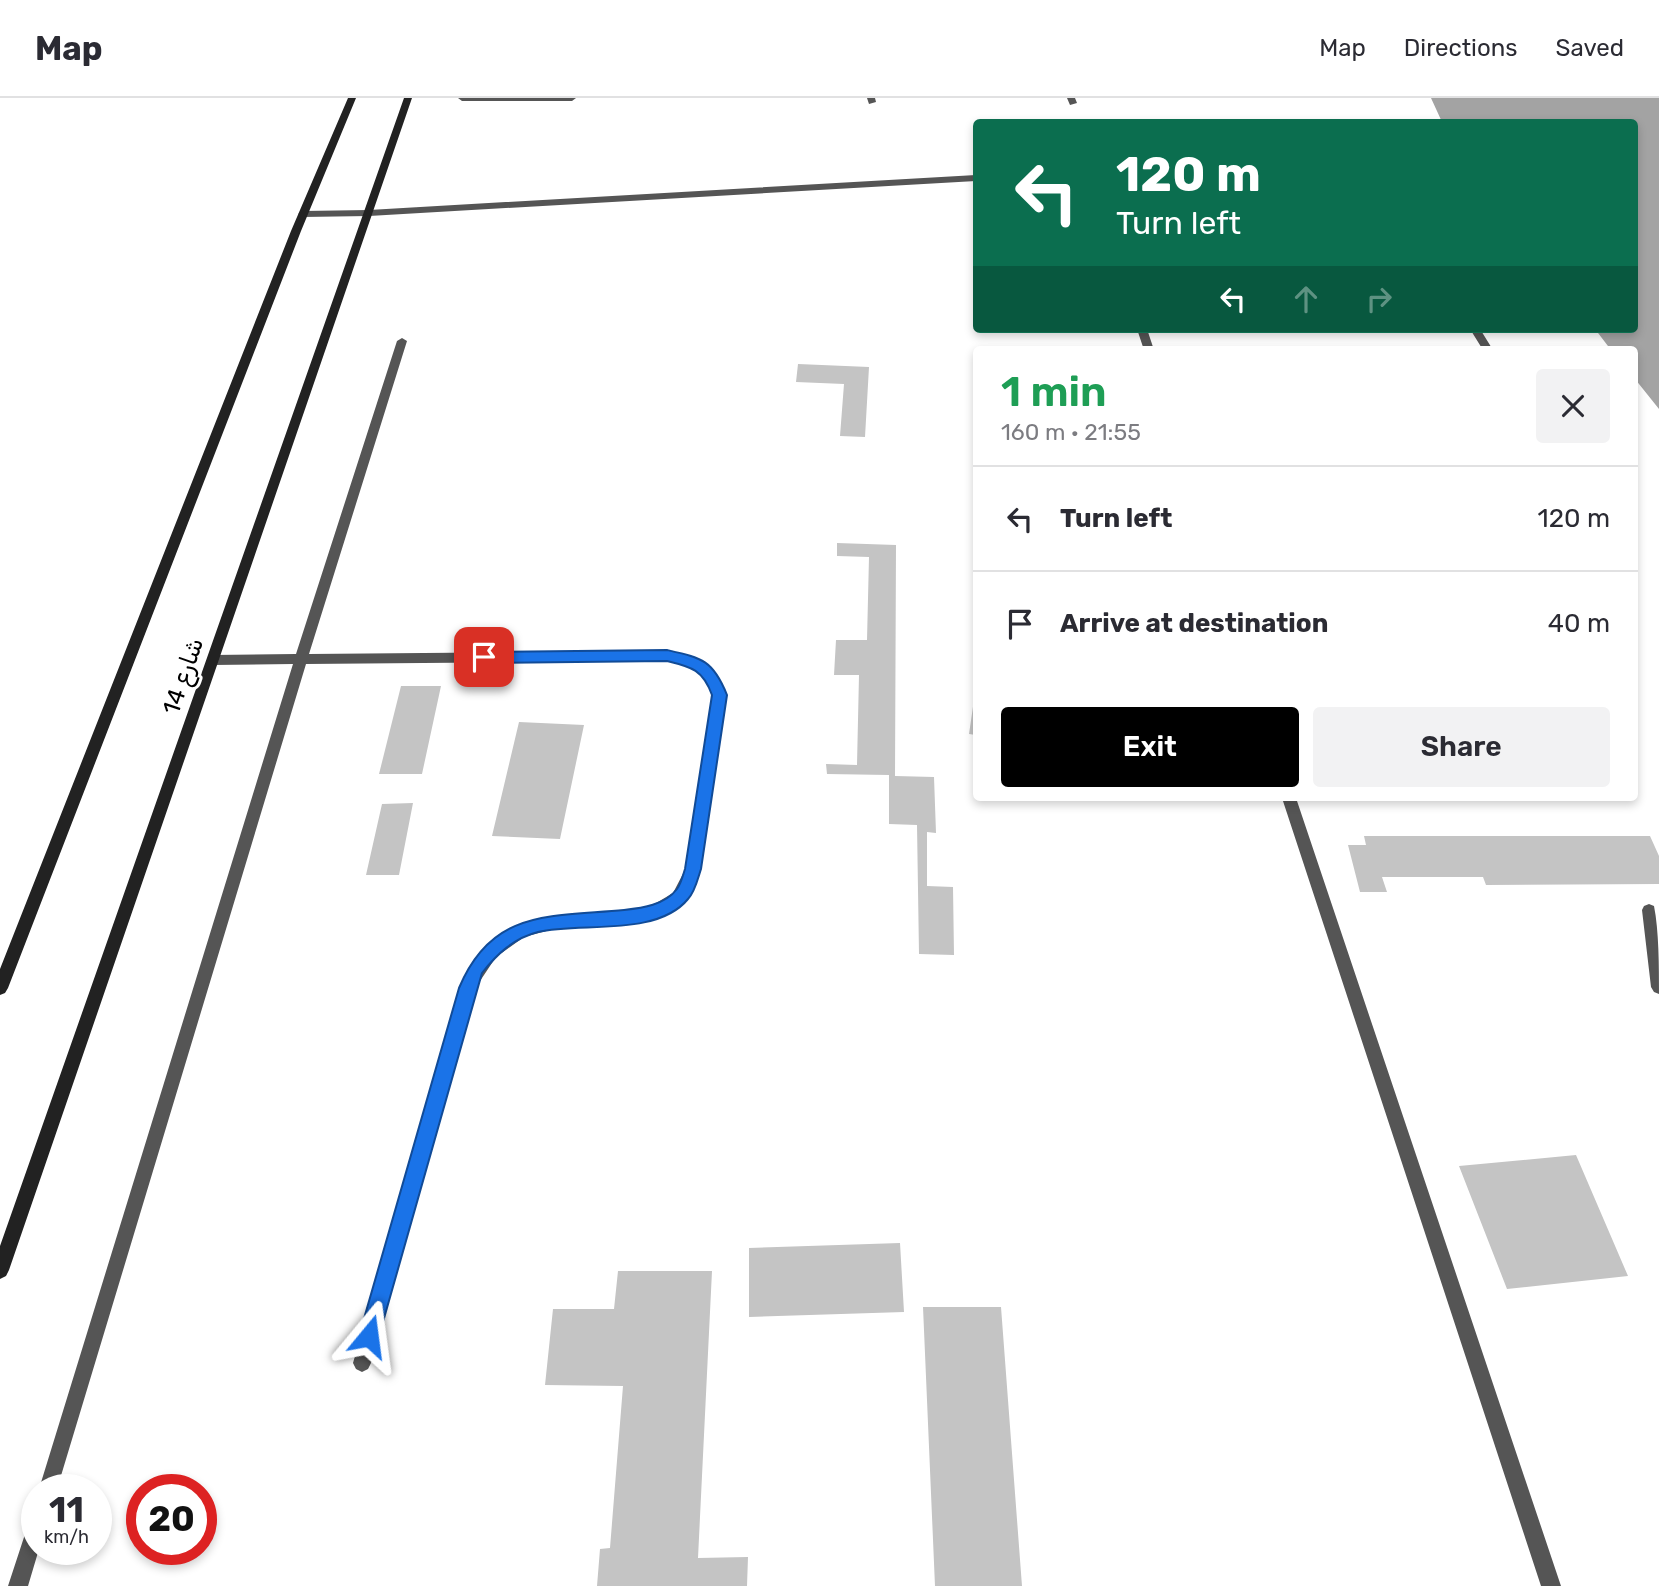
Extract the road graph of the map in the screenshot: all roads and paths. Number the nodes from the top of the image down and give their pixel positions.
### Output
1 (352, 98) edge
2 (408, 98) edge
3 (462, 98) edge
4 (572, 98) edge
5 (973, 178) edge
6 (369, 213) junction
7 (303, 214) junction
8 (402, 341) dead end
9 (301, 659) junction
10 (213, 660) junction
11 (1290, 801) edge
12 (1649, 910) dead end
13 (1659, 987) edge
14 (0, 988) edge
15 (0, 1270) edge
16 (362, 1363) dead end
17 (53, 1474) edge
18 (25, 1565) edge
19 (18, 1586) edge
20 (1551, 1586) edge

1 - 7 street
2 - 6 street, شارع 14
3 - 4 lane
5 - 6 lane
6 - 7 lane
6 - 10 street, شارع 14
7 - 14 street
8 - 9 lane
9 - 10 lane
9 - 16 lane
9 - 17 lane
10 - 15 street, شارع 14
11 - 20 lane
12 - 13 lane
18 - 19 lane

